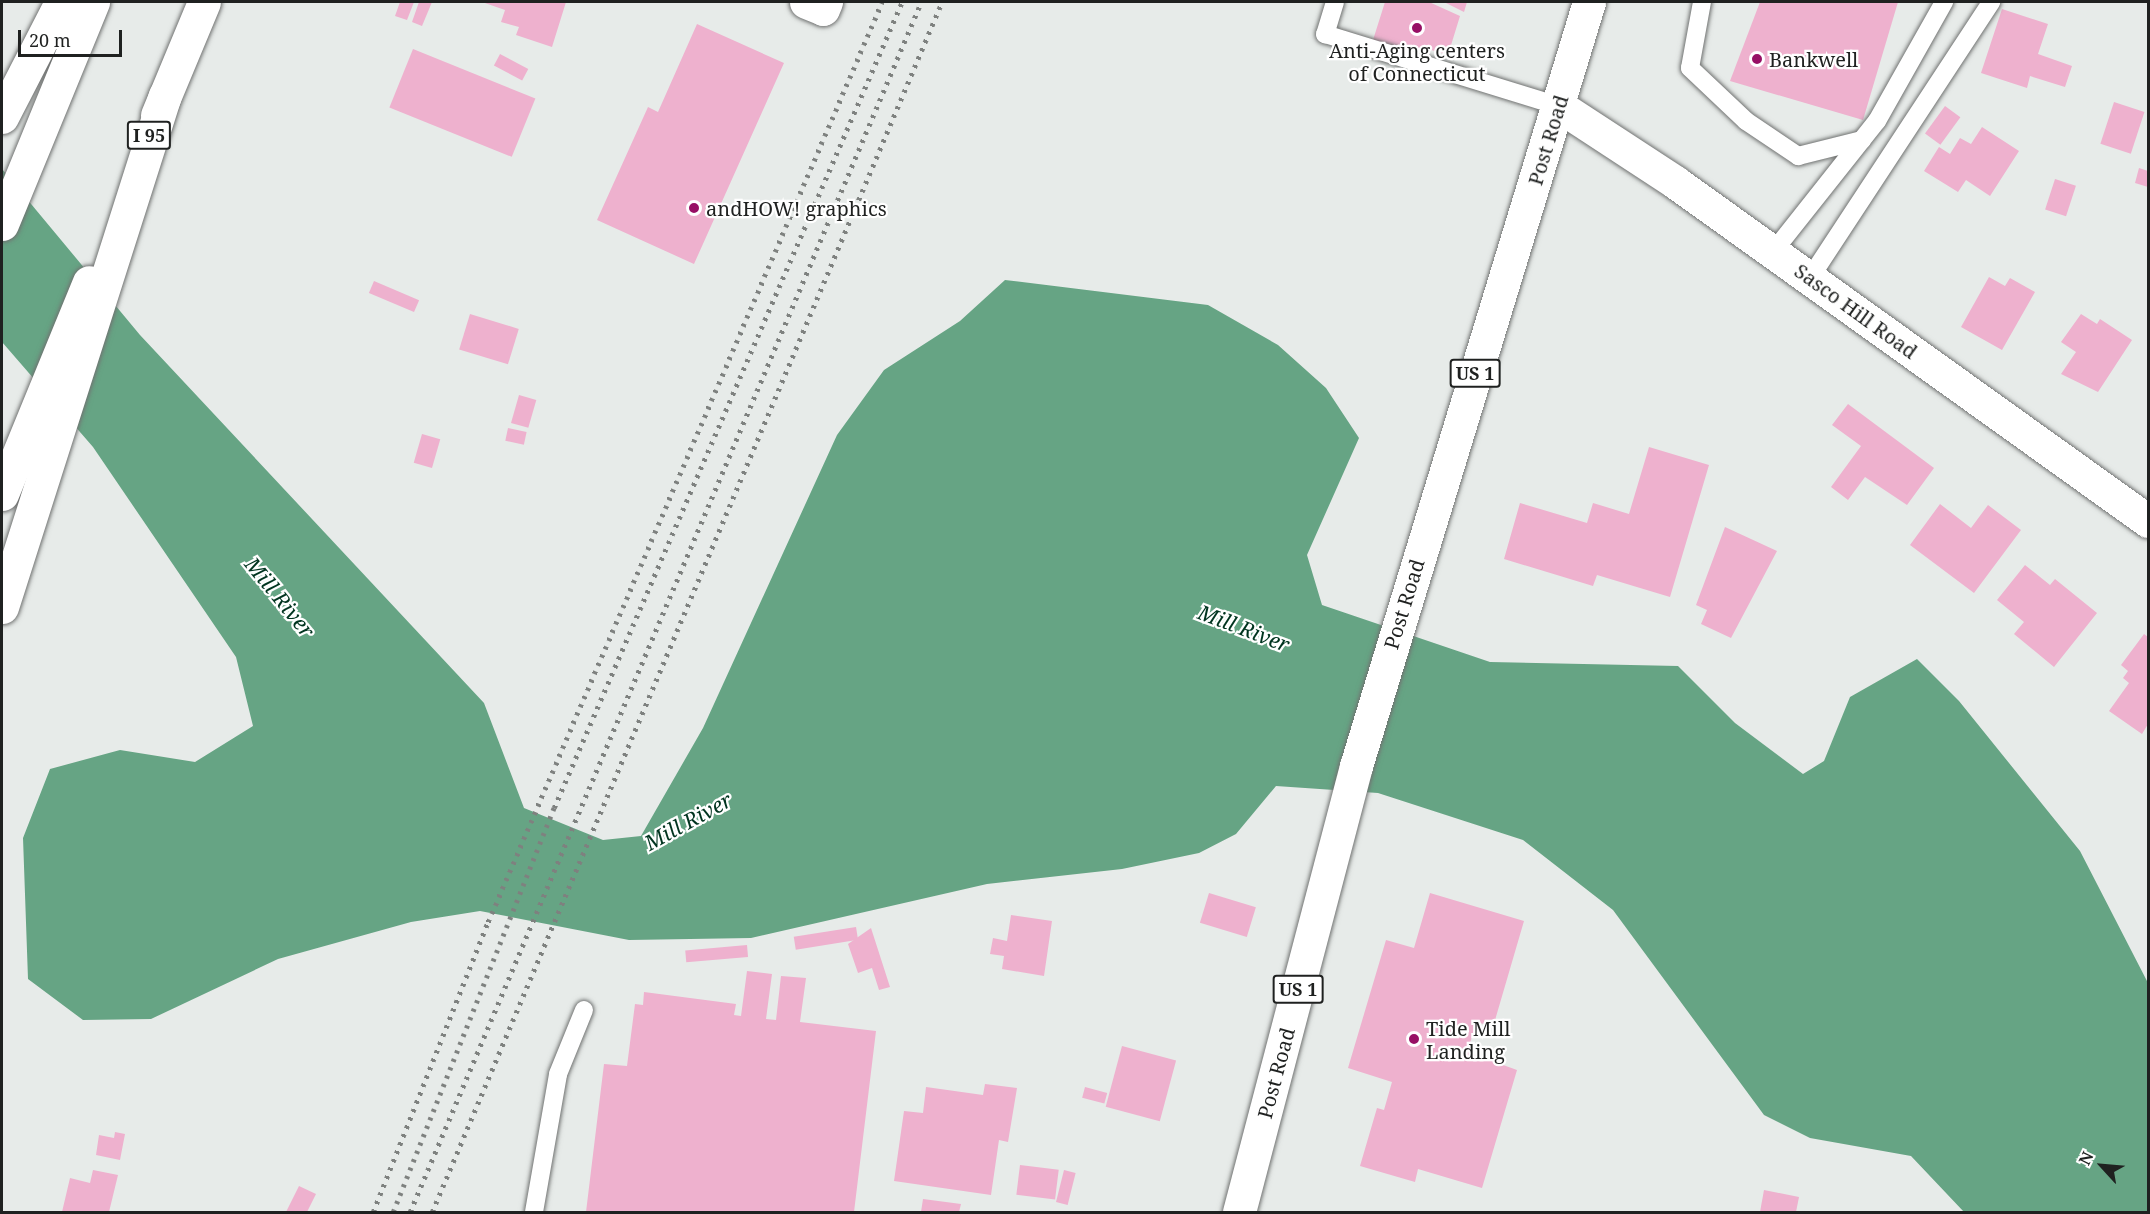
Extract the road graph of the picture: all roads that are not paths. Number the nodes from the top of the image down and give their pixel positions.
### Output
1 (61, 2) edge
2 (93, 2) edge
3 (204, 2) edge
4 (806, 2) edge
5 (826, 2) edge
6 (1335, 2) edge
7 (1589, 2) edge
8 (1702, 2) edge
9 (1944, 2) edge
10 (1991, 2) edge
11 (1559, 106) junction
12 (2, 117) edge
13 (1862, 140) junction
14 (2, 224) edge
15 (1773, 252) junction
16 (1810, 278) junction
17 (101, 279) junction
18 (2, 494) edge
19 (2148, 520) edge
20 (2, 607) edge
21 (584, 1010) dead end
22 (534, 1212) edge
23 (1239, 1212) edge

1 - 12 main road
2 - 14 main road
3 - 17 main road, I 95
4 - 5 main road
6 - 11 lane
7 - 11 main road, Post Road / US 1
8 - 13 lane
9 - 13 lane
10 - 16 lane
11 - 15 main road, Sasco Hill Road
11 - 23 main road, Post Road / US 1
13 - 15 lane
15 - 16 main road, Sasco Hill Road
16 - 19 main road, Sasco Hill Road
17 - 18 main road, I 95
17 - 20 main road
21 - 22 lane

